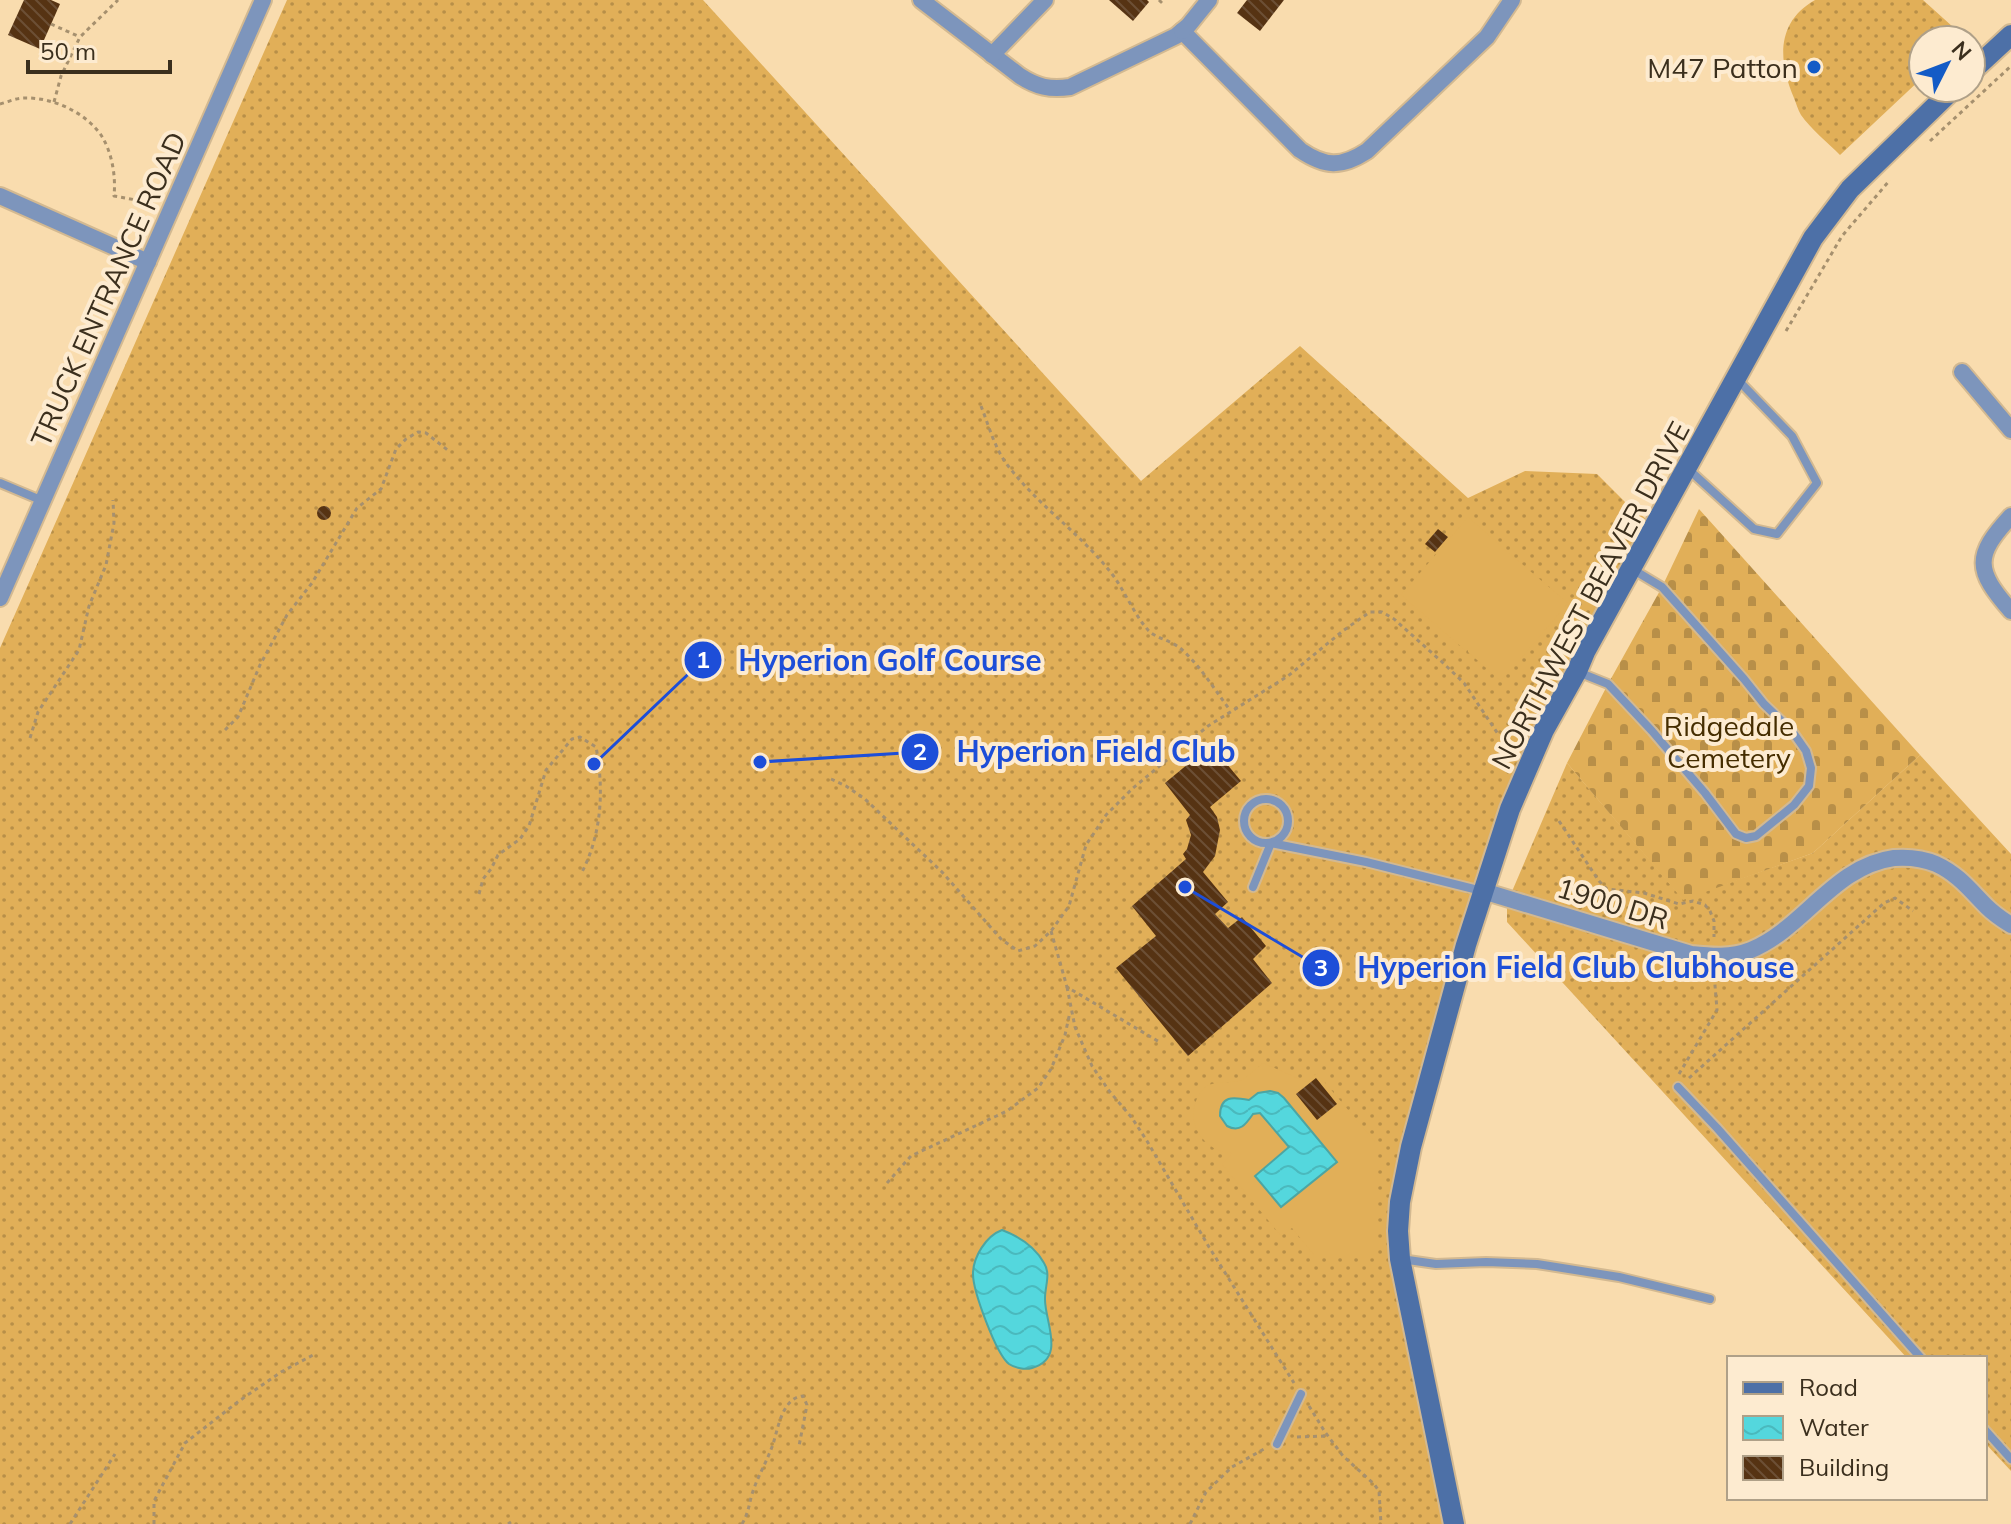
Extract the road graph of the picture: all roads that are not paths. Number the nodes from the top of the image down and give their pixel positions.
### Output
1 (263, 0) edge
2 (921, 0) edge
3 (1045, 0) edge
4 (1209, 0) edge
5 (1512, 0) edge
6 (1182, 31) junction
7 (2011, 35) edge
8 (992, 55) junction
9 (1987, 57) edge
10 (1938, 104) edge
11 (0, 196) edge
12 (148, 262) junction
13 (1962, 372) dead end
14 (1737, 379) junction
15 (2011, 430) edge
16 (1687, 468) junction
17 (0, 483) edge
18 (43, 501) junction
19 (2011, 516) edge
20 (1632, 569) junction
21 (0, 598) edge
22 (2011, 611) edge
23 (1577, 671) junction
24 (1271, 843) junction
25 (1253, 887) dead end
26 (1483, 891) junction
27 (2011, 925) edge
28 (1678, 1087) road end
29 (1400, 1259) junction
30 (1710, 1299) dead end
31 (1919, 1356) edge
32 (1301, 1394) road end
33 (1987, 1432) edge
34 (1277, 1444) road end
35 (2011, 1459) edge
36 (1454, 1524) edge

1 - 12 street, TRUCK ENTRANCE ROAD
2 - 8 street
3 - 8 street
4 - 6 street
5 - 6 street
6 - 8 street
7 - 9 main road
10 - 14 main road, NORTHWEST BEAVER DRIVE
11 - 12 street
12 - 18 street, TRUCK ENTRANCE ROAD
13 - 15 street
14 - 16 main road, NORTHWEST BEAVER DRIVE
14 - 16 lane
16 - 20 main road, NORTHWEST BEAVER DRIVE
17 - 18 lane
18 - 21 street, TRUCK ENTRANCE ROAD
19 - 22 street
20 - 23 main road, NORTHWEST BEAVER DRIVE
20 - 23 lane
23 - 26 main road, NORTHWEST BEAVER DRIVE
24 - 24 lane
24 - 25 lane
24 - 26 lane
26 - 27 street, 1900 DR
26 - 29 main road, NORTHWEST BEAVER DRIVE
28 - 31 lane
29 - 30 lane
29 - 36 main road, NORTHWEST BEAVER DRIVE
32 - 34 lane
33 - 35 lane

